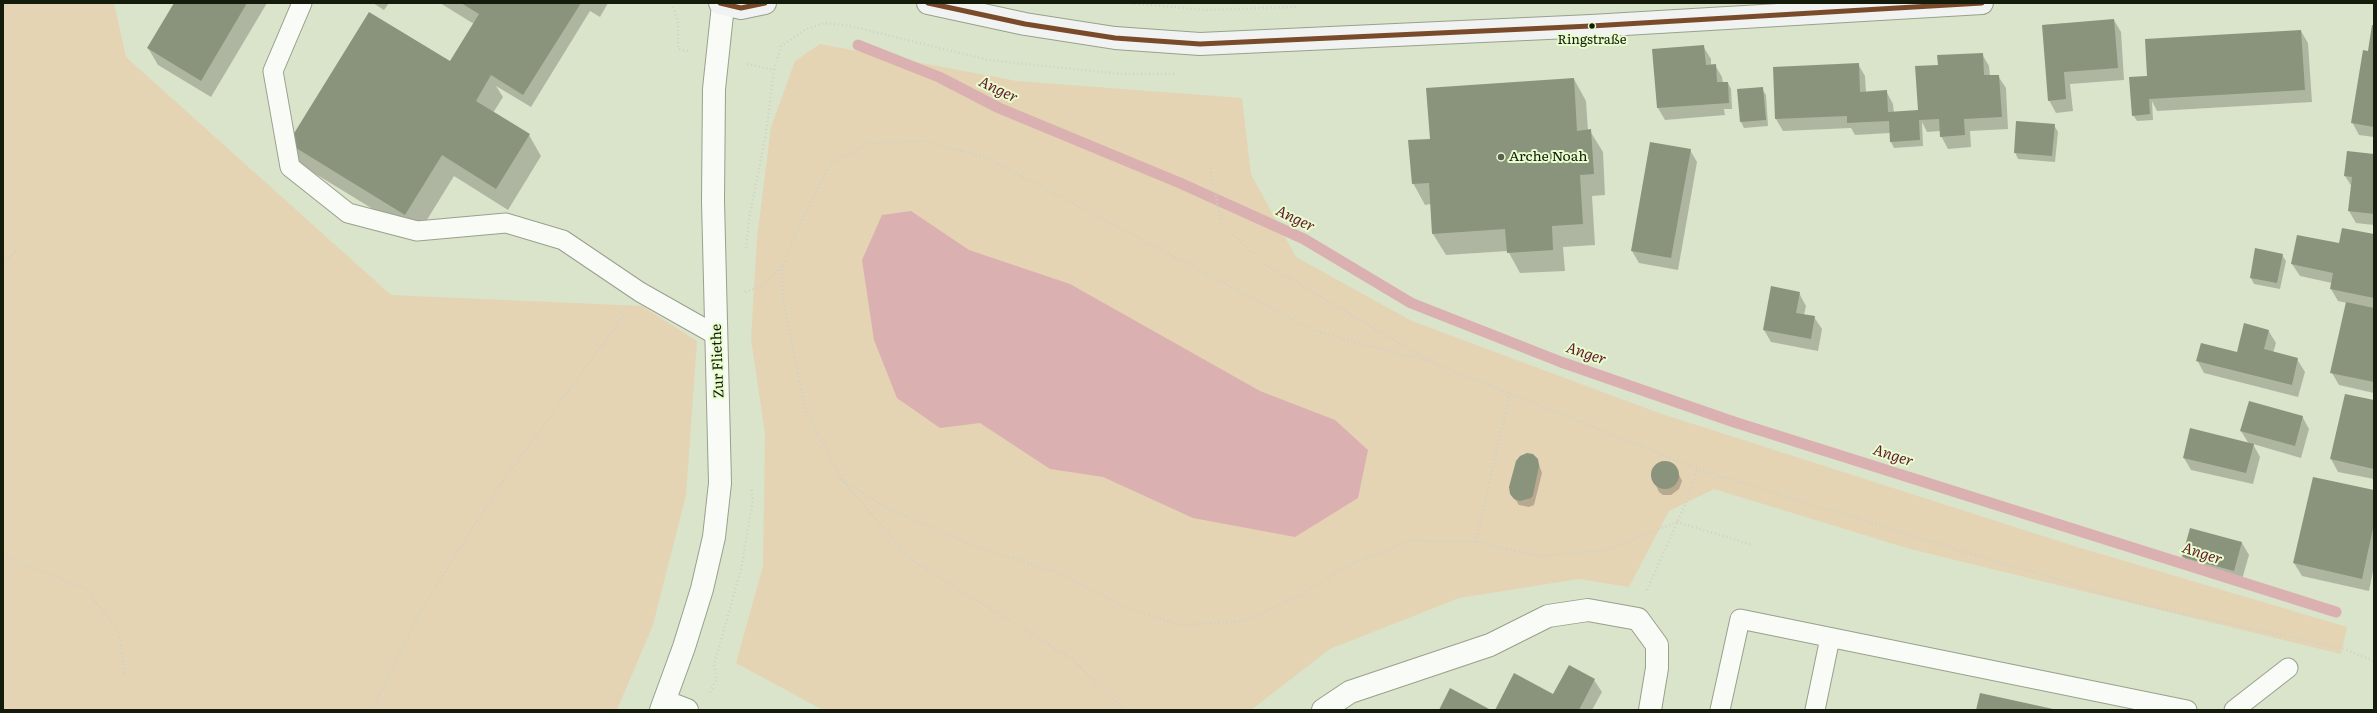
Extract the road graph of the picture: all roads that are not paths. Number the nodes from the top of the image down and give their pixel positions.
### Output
1 (302, 3) edge
2 (765, 3) edge
3 (928, 3) edge
4 (1982, 3) edge
5 (722, 4) edge
6 (716, 335) junction
7 (1830, 638) junction
8 (2288, 668) dead end
9 (1651, 705) edge
10 (663, 706) edge
11 (687, 710) edge
12 (1323, 710) edge
13 (1720, 710) edge
14 (1815, 710) edge
15 (2187, 710) edge
16 (2234, 710) edge

1 - 6 lane
2 - 5 street
3 - 4 street
5 - 6 street, Zur Fliethe
6 - 10 street, Zur Fliethe
7 - 13 lane
7 - 14 lane
7 - 15 lane
8 - 16 lane
9 - 12 street
10 - 11 street

